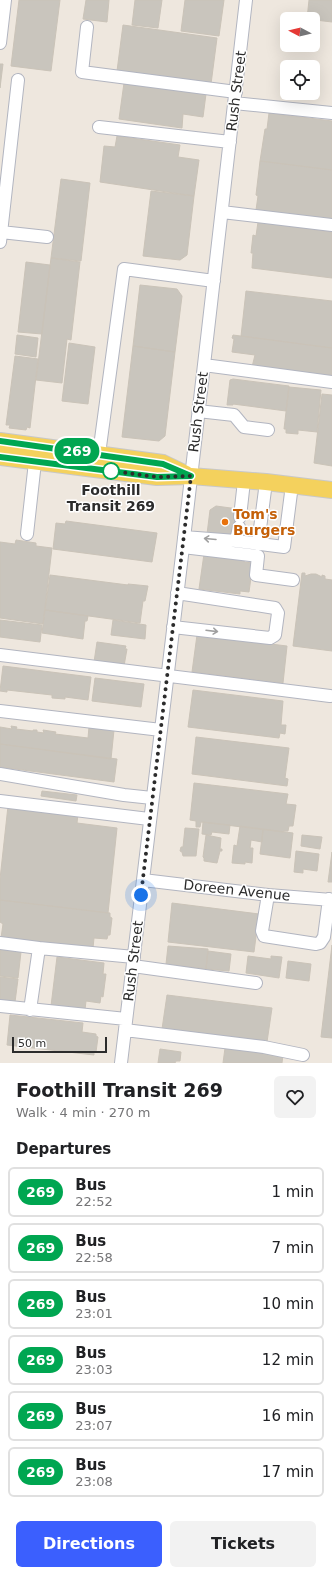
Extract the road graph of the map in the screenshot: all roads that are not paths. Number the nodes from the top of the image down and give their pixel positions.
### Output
1 (5, 0) edge
2 (246, 0) edge
3 (87, 27) dead end
4 (0, 43) edge
5 (18, 80) dead end
6 (235, 97) junction
7 (332, 113) edge
8 (99, 127) dead end
9 (230, 142) junction
10 (222, 212) junction
11 (332, 225) edge
12 (1, 237) edge
13 (47, 237) dead end
14 (214, 281) junction
15 (204, 365) junction
16 (332, 382) edge
17 (198, 412) junction
18 (268, 430) dead end
19 (0, 441) edge
20 (99, 454) junction
21 (0, 457) edge
22 (35, 462) junction
23 (191, 476) junction
24 (244, 481) junction
25 (266, 482) junction
26 (292, 485) junction
27 (332, 490) edge
28 (26, 534) dead end
29 (236, 541) junction
30 (184, 542) junction
31 (258, 544) junction
32 (293, 580) dead end
33 (177, 593) junction
34 (173, 627) junction
35 (0, 655) edge
36 (167, 676) junction
37 (330, 696) dead end
38 (0, 711) edge
39 (161, 730) junction
40 (0, 774) edge
41 (152, 798) junction
42 (0, 801) edge
43 (149, 819) junction
44 (143, 880) junction
45 (268, 895) junction
46 (330, 899) edge
47 (0, 944) edge
48 (38, 948) junction
49 (133, 962) junction
50 (256, 983) dead end
51 (0, 1006) edge
52 (30, 1010) junction
53 (126, 1025) junction
54 (303, 1055) dead end
55 (121, 1063) edge

1 - 4 street
2 - 6 street, Rush Street
3 - 6 street
5 - 12 street
6 - 7 street
6 - 9 street, Rush Street
8 - 9 street
9 - 10 street, Rush Street
10 - 11 street
10 - 14 street, Rush Street
12 - 13 street
14 - 15 street, Rush Street
14 - 20 street
15 - 16 street
15 - 17 street, Rush Street
17 - 18 street
17 - 23 street, Rush Street
19 - 20 main road
20 - 23 main road
21 - 22 main road
22 - 23 main road
22 - 28 street
23 - 24 main road
23 - 30 street, Rush Street
24 - 25 main road
24 - 29 street
25 - 26 main road
25 - 31 street
26 - 27 main road
26 - 31 street
29 -> 30 street
29 - 31 street
30 - 32 street
30 - 33 street, Rush Street
33 - 34 street, Rush Street
34 -> 33 street
34 - 36 street, Rush Street
35 - 36 street
36 - 37 street
36 - 39 street, Rush Street
38 - 39 street
39 - 41 street, Rush Street
40 - 41 street
41 - 43 street, Rush Street
42 - 43 street
43 - 44 street, Rush Street
44 - 45 street, Doreen Avenue
44 - 49 street, Rush Street
45 - 46 street, Doreen Avenue
45 - 46 street
47 - 48 street
48 - 49 street
48 - 52 street
49 - 50 street
49 - 53 street, Rush Street
51 - 52 street
52 - 53 street
53 - 54 street
53 - 55 street, Rush Street

